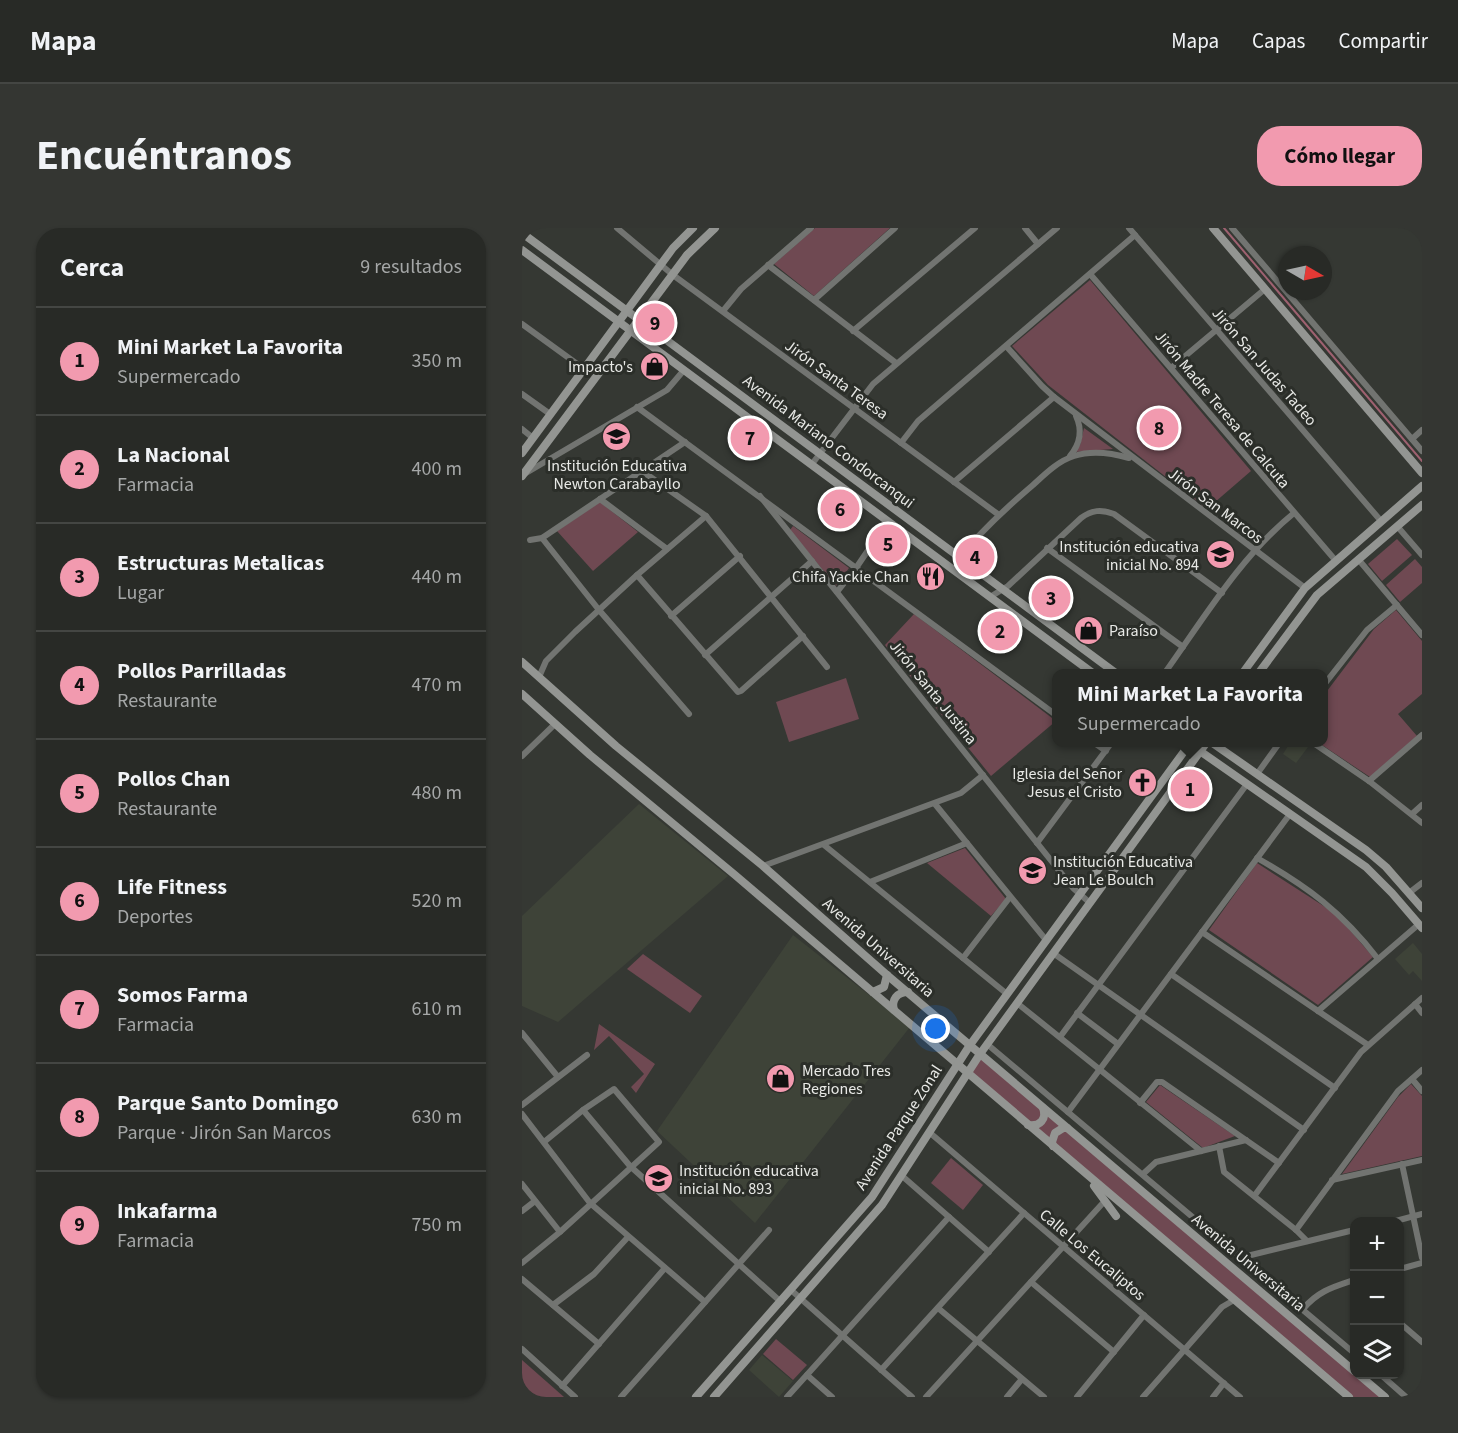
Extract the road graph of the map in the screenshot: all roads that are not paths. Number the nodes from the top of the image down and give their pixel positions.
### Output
1 (617, 228) edge
2 (693, 228) edge
3 (715, 228) edge
4 (811, 228) edge
5 (895, 228) edge
6 (975, 228) edge
7 (1025, 228) edge
8 (1057, 228) edge
9 (1129, 228) edge
10 (1213, 228) edge
11 (1232, 228) edge
12 (522, 233) edge
13 (1135, 236) junction
14 (1038, 244) junction
15 (522, 250) edge
16 (661, 264) junction
17 (768, 266) junction
18 (673, 274) junction
19 (1090, 274) junction
20 (1265, 289) junction
21 (814, 300) junction
22 (627, 310) junction
23 (723, 311) junction
24 (639, 320) junction
25 (619, 322) junction
26 (522, 324) edge
27 (1216, 330) junction
28 (631, 331) junction
29 (853, 331) junction
30 (1006, 346) junction
31 (896, 363) junction
32 (1171, 368) junction
33 (584, 369) junction
34 (684, 370) junction
35 (522, 394) edge
36 (1054, 397) junction
37 (637, 407) junction
38 (855, 409) junction
39 (1074, 413) junction
40 (550, 414) junction
41 (522, 429) edge
42 (1422, 430) edge
43 (533, 438) junction
44 (1412, 439) junction
45 (685, 442) junction
46 (901, 443) junction
47 (1422, 450) edge
48 (522, 453) edge
49 (820, 453) junction
50 (1069, 458) junction
51 (1135, 460) junction
52 (812, 464) junction
53 (642, 471) junction
54 (1422, 473) edge
55 (524, 475) edge
56 (954, 482) junction
57 (1422, 486) edge
58 (760, 496) junction
59 (600, 499) junction
60 (1422, 505) edge
61 (1294, 513) junction
62 (999, 515) junction
63 (706, 516) junction
64 (888, 521) junction
65 (1381, 522) junction
66 (1397, 526) junction
67 (542, 538) junction
68 (530, 540) dead end
69 (1047, 548) junction
70 (667, 549) junction
71 (1254, 551) junction
72 (1422, 555) edge
73 (740, 556) junction
74 (960, 557) junction
75 (1358, 559) junction
76 (812, 561) junction
77 (1336, 561) junction
78 (856, 568) junction
79 (636, 575) junction
80 (1305, 588) junction
81 (1003, 589) junction
82 (837, 592) junction
83 (1222, 593) junction
84 (771, 596) junction
85 (990, 597) junction
86 (1397, 605) junction
87 (599, 610) junction
88 (671, 616) junction
89 (1422, 635) edge
90 (803, 636) junction
91 (1183, 646) junction
92 (705, 655) junction
93 (524, 664) edge
94 (827, 667) dead end
95 (1087, 669) edge
96 (1110, 669) edge
97 (1167, 669) edge
98 (1246, 669) edge
99 (1262, 669) edge
100 (539, 677) junction
101 (1328, 680) edge
102 (522, 694) edge
103 (1052, 712) edge
104 (689, 714) dead end
105 (555, 724) junction
106 (1422, 735) edge
107 (1101, 747) edge
108 (1109, 747) edge
109 (1186, 747) edge
110 (1194, 747) edge
111 (1204, 747) edge
112 (1216, 747) edge
113 (1276, 747) edge
114 (1319, 747) edge
115 (1106, 751) junction
116 (1200, 752) junction
117 (522, 756) edge
118 (1257, 774) junction
119 (983, 775) junction
120 (1369, 781) junction
121 (1247, 784) junction
122 (935, 804) junction
123 (1422, 805) edge
124 (1290, 814) junction
125 (1412, 814) junction
126 (1422, 823) edge
127 (967, 843) junction
128 (1037, 843) junction
129 (824, 845) junction
130 (1257, 858) junction
131 (763, 866) junction
132 (1386, 867) junction
133 (1376, 877) junction
134 (870, 882) junction
135 (1422, 883) edge
136 (1409, 893) junction
137 (1079, 895) junction
138 (1010, 897) junction
139 (1090, 903) junction
140 (1422, 908) edge
141 (1420, 926) edge
142 (1202, 932) junction
143 (1046, 940) junction
144 (1053, 954) junction
145 (963, 958) junction
146 (1378, 958) junction
147 (1171, 974) junction
148 (887, 975) junction
149 (1098, 985) junction
150 (873, 992) junction
151 (908, 992) junction
152 (1007, 994) junction
153 (1422, 998) edge
154 (1017, 1003) junction
155 (1415, 1004) junction
156 (894, 1010) junction
157 (1318, 1011) junction
158 (1077, 1013) junction
159 (1422, 1013) edge
160 (1141, 1014) junction
161 (522, 1033) edge
162 (1060, 1037) junction
163 (987, 1044) junction
164 (1118, 1044) junction
165 (970, 1045) junction
166 (1368, 1045) junction
167 (980, 1054) junction
168 (587, 1055) dead end
169 (957, 1065) junction
170 (1100, 1070) junction
171 (1422, 1070) edge
172 (967, 1074) junction
173 (558, 1077) junction
174 (1412, 1079) junction
175 (1335, 1088) junction
176 (1422, 1091) edge
177 (1140, 1103) junction
178 (522, 1105) edge
179 (1043, 1107) junction
180 (583, 1110) junction
181 (1068, 1112) junction
182 (522, 1114) edge
183 (1028, 1125) junction
184 (1067, 1128) junction
185 (1304, 1130) junction
186 (929, 1132) junction
187 (1246, 1140) junction
188 (544, 1142) junction
189 (1053, 1146) junction
190 (1219, 1146) junction
191 (1201, 1151) junction
192 (1422, 1160) edge
193 (1279, 1163) junction
194 (1402, 1164) junction
195 (630, 1166) junction
196 (1085, 1173) junction
197 (1143, 1174) junction
198 (901, 1175) junction
199 (1332, 1180) junction
200 (522, 1184) edge
201 (1255, 1195) junction
202 (535, 1201) junction
203 (590, 1203) junction
204 (1102, 1204) dead end
205 (522, 1211) edge
206 (1024, 1213) junction
207 (1422, 1214) edge
208 (1116, 1216) dead end
209 (1413, 1216) junction
210 (949, 1217) junction
211 (1404, 1218) edge
212 (769, 1230) dead end
213 (1296, 1230) junction
214 (1350, 1231) edge
215 (560, 1232) junction
216 (628, 1237) junction
217 (1307, 1241) junction
218 (1063, 1246) junction
219 (989, 1252) junction
220 (1243, 1257) junction
221 (1422, 1258) edge
222 (522, 1263) edge
223 (1422, 1263) edge
224 (738, 1264) junction
225 (665, 1268) junction
226 (1404, 1268) edge
227 (522, 1279) edge
228 (1350, 1281) edge
229 (1031, 1282) junction
230 (791, 1290) junction
231 (801, 1299) junction
232 (1234, 1300) junction
233 (705, 1302) junction
234 (781, 1302) junction
235 (553, 1305) junction
236 (938, 1308) junction
237 (1302, 1309) junction
238 (1144, 1315) junction
239 (1402, 1325) edge
240 (843, 1335) junction
241 (977, 1341) junction
242 (1422, 1342) edge
243 (599, 1344) junction
244 (522, 1349) edge
245 (1184, 1349) junction
246 (1350, 1350) edge
247 (1114, 1352) junction
248 (1350, 1368) edge
249 (881, 1370) junction
250 (807, 1375) junction
251 (1022, 1379) junction
252 (1364, 1379) edge
253 (1386, 1379) edge
254 (1224, 1383) junction
255 (562, 1386) junction
256 (575, 1397) edge
257 (621, 1397) edge
258 (696, 1397) edge
259 (714, 1397) edge
260 (788, 1397) edge
261 (832, 1397) edge
262 (912, 1397) edge
263 (926, 1397) edge
264 (1007, 1397) edge
265 (1044, 1397) edge
266 (1077, 1397) edge
267 (1143, 1397) edge
268 (1213, 1397) edge
269 (1240, 1397) edge
270 (1349, 1397) edge
271 (1385, 1397) edge
272 (1406, 1397) edge

1 - 16 street, Jirón Santa Teresa
2 - 16 main road
3 - 18 main road
4 - 17 street
5 - 21 street
6 - 29 street
7 - 14 street
8 - 14 street
9 - 13 street, Jirón San Judas Tadeo
10 - 20 main road
11 - 44 street
12 - 22 main road, Avenida Mariano Condorcanqui
13 - 19 street
13 - 27 street, Jirón San Judas Tadeo
14 - 31 street
15 - 25 main road, Avenida Mariano Condorcanqui
16 - 18 street, Jirón Santa Teresa
16 - 22 main road
17 - 21 street
17 - 23 street
18 - 23 street, Jirón Santa Teresa
18 - 24 main road
19 - 30 street
19 - 32 street, Jirón Madre Teresa de Calcuta
20 - 27 street
20 - 54 main road
21 - 29 street
22 - 24 main road, Avenida Mariano Condorcanqui
22 - 25 main road
23 - 38 street, Jirón Santa Teresa
24 - 28 main road
24 - 49 main road, Avenida Mariano Condorcanqui
25 - 28 main road, Avenida Mariano Condorcanqui
25 - 33 main road
26 - 33 street
27 - 32 street
27 - 65 street, Jirón San Judas Tadeo
28 - 34 main road, Avenida Mariano Condorcanqui
28 - 55 main road
29 - 31 street
30 - 36 street, Jirón San Marcos
30 - 46 street
31 - 38 street
32 - 61 street, Jirón Madre Teresa de Calcuta
33 - 40 main road
34 - 37 street
34 - 52 main road, Avenida Mariano Condorcanqui
35 - 40 street
36 - 39 street, Jirón San Marcos
36 - 56 street
37 - 45 street
37 - 55 street
38 - 46 street, Jirón Santa Teresa
38 - 49 street
39 - 50 street
39 - 51 street, Jirón San Marcos
40 - 43 main road
41 - 43 street
42 - 44 street
43 - 48 main road
44 - 47 street
45 - 53 street
45 - 58 street
46 - 56 street, Jirón Santa Teresa
49 - 52 street
49 - 74 main road, Avenida Mariano Condorcanqui
50 - 51 street
50 - 62 street
51 - 71 street, Jirón San Marcos
52 - 64 main road, Avenida Mariano Condorcanqui
53 - 59 street
53 - 63 street
56 - 62 street, Jirón Santa Teresa
57 - 65 main road
58 - 76 street, Jirón Santa Justina
58 - 78 street
59 - 67 street
59 - 70 street
60 - 66 main road
61 - 71 street
61 - 77 street, Jirón Madre Teresa de Calcuta
62 - 74 street
63 - 70 street
63 - 73 street
64 - 78 street
64 - 85 main road, Avenida Mariano Condorcanqui
65 - 77 main road
66 - 72 street
66 - 75 main road
67 - 68 street
67 - 87 street
69 - 81 street
69 - 83 street
69 - 91 street
70 - 79 street
71 - 80 street, Jirón San Marcos
71 - 83 street
73 - 84 street
73 - 88 street
74 - 81 main road, Avenida Mariano Condorcanqui
75 - 86 street
75 - 99 main road
76 - 82 street, Jirón Santa Justina
76 - 84 street
77 - 80 main road
78 - 82 street
78 - 103 street
79 - 87 street
79 - 88 street
80 - 98 main road
81 - 85 street
81 - 96 main road, Avenida Mariano Condorcanqui
82 - 119 street, Jirón Santa Justina
83 - 91 street
84 - 90 street
84 - 92 street
85 - 95 main road, Avenida Mariano Condorcanqui
86 - 89 street
86 - 101 street
87 - 100 street
87 - 104 street
88 - 92 street
90 - 92 street
90 - 94 street
91 - 97 street
93 - 100 main road, Avenida Universitaria
100 - 131 main road, Avenida Universitaria
102 - 105 main road
105 - 117 street
105 - 150 main road
106 - 120 street
107 - 115 street
108 - 115 street
109 - 137 main road, Avenida Parque Zonal
110 - 116 main road
111 - 116 main road, Avenida Parque Zonal
112 - 118 main road
113 - 118 street
114 - 120 street
115 - 128 street
116 - 121 main road
116 - 139 main road, Avenida Parque Zonal
118 - 132 main road
119 - 122 street
119 - 128 street, Jirón Santa Justina
120 - 125 street
121 - 124 main road
121 - 149 street
122 - 127 street
122 - 129 street
123 - 125 street
124 - 130 street
124 - 133 main road
125 - 126 street
127 - 134 street
127 - 138 street
128 - 137 street, Jirón Santa Justina
129 - 131 street
129 - 134 street
130 - 142 street
130 - 146 street
131 - 148 main road, Avenida Universitaria
132 - 133 main road
132 - 136 main road
133 - 141 main road
134 - 145 street
135 - 136 street
136 - 140 main road
137 - 139 street, Jirón Santa Justina
137 - 143 main road, Avenida Parque Zonal
138 - 143 street
138 - 145 street
139 - 144 main road, Avenida Parque Zonal
141 - 146 street
142 - 147 street
142 - 157 street
143 - 152 main road, Avenida Parque Zonal
144 - 149 street
144 - 154 main road, Avenida Parque Zonal
145 - 152 street
146 - 157 street
147 - 160 street
147 - 175 street
148 - 150 main road
148 - 151 main road, Avenida Universitaria
149 - 158 street
149 - 160 street
150 - 156 main road
151 - 156 main road
151 - 165 main road, Avenida Universitaria
152 - 165 main road, Avenida Parque Zonal
153 - 155 street
154 - 162 street
154 - 163 main road, Avenida Parque Zonal
155 - 159 street
155 - 166 street
156 - 169 main road
157 - 166 street
158 - 162 street
158 - 164 street
160 - 164 street
160 - 185 street
161 - 173 street
162 - 170 street
163 - 167 main road, Avenida Parque Zonal
163 - 181 street, Avenida Universitaria
164 - 170 street
165 - 167 main road, Avenida Universitaria
165 - 169 main road, Avenida Parque Zonal
166 - 175 street
167 - 172 main road, Avenida Parque Zonal
167 - 179 main road, Avenida Universitaria
168 - 173 street
169 - 172 main road
169 - 230 main road, Avenida Parque Zonal
170 - 177 street
170 - 181 street
171 - 174 street
172 - 183 main road
172 - 186 main road, Avenida Parque Zonal
173 - 178 street
174 - 176 street
174 - 199 street
175 - 185 street
177 - 187 street
177 - 191 street
179 - 183 main road
179 - 184 main road, Avenida Universitaria
180 - 188 street
180 - 195 street
180 - 195 street
181 - 197 street, Avenida Universitaria
182 - 188 street
183 - 189 main road
184 - 189 main road
184 - 248 main road, Avenida Universitaria
185 - 193 street
186 - 198 main road, Avenida Parque Zonal
186 - 206 street, Calle Los Eucaliptos
187 - 190 street
187 - 193 street
188 - 203 street
189 - 196 main road
190 - 191 street
190 - 201 street
191 - 197 street
192 - 194 street
193 - 201 street
194 - 199 street
194 - 209 street
195 - 203 street
195 - 224 street
196 - 208 main road
196 - 232 main road
197 - 220 street, Avenida Universitaria
198 - 210 street
198 - 231 main road, Avenida Parque Zonal
199 - 213 street
200 - 202 street
201 - 213 street
202 - 205 street
202 - 215 street
203 - 215 street
203 - 216 street
204 - 218 street
206 - 218 street, Calle Los Eucaliptos
206 - 219 street
207 - 209 street
209 - 211 street
209 - 221 street
210 - 219 street
210 - 240 street
212 - 224 street
213 - 217 street
214 - 217 street
215 - 222 street
216 - 225 street
216 - 235 street
217 - 220 street
218 - 229 street
218 - 238 street, Calle Los Eucaliptos
219 - 236 street
220 - 237 street, Avenida Universitaria
223 - 226 street
224 - 233 street
224 - 234 street
225 - 233 street
225 - 243 street
227 - 235 street
228 - 237 street
229 - 241 street
229 - 247 street
230 - 231 street
230 - 234 main road, Avenida Parque Zonal
231 - 240 street
231 - 259 main road, Avenida Parque Zonal
232 - 245 street
232 - 270 main road
233 - 257 street
234 - 258 main road, Avenida Parque Zonal
235 - 243 street
236 - 241 street
236 - 249 street
237 - 246 street, Avenida Universitaria
238 - 245 street, Calle Los Eucaliptos
238 - 247 street
239 - 242 street
240 - 249 street
240 - 250 street
241 - 251 street
241 - 263 street
243 - 255 street
244 - 255 street
245 - 254 street, Calle Los Eucaliptos
245 - 267 street
247 - 266 street
249 - 262 street
250 - 260 street
250 - 261 street
251 - 264 street
251 - 265 street
252 - 271 main road
253 - 272 street
254 - 268 street
254 - 269 street, Calle Los Eucaliptos
255 - 256 street

